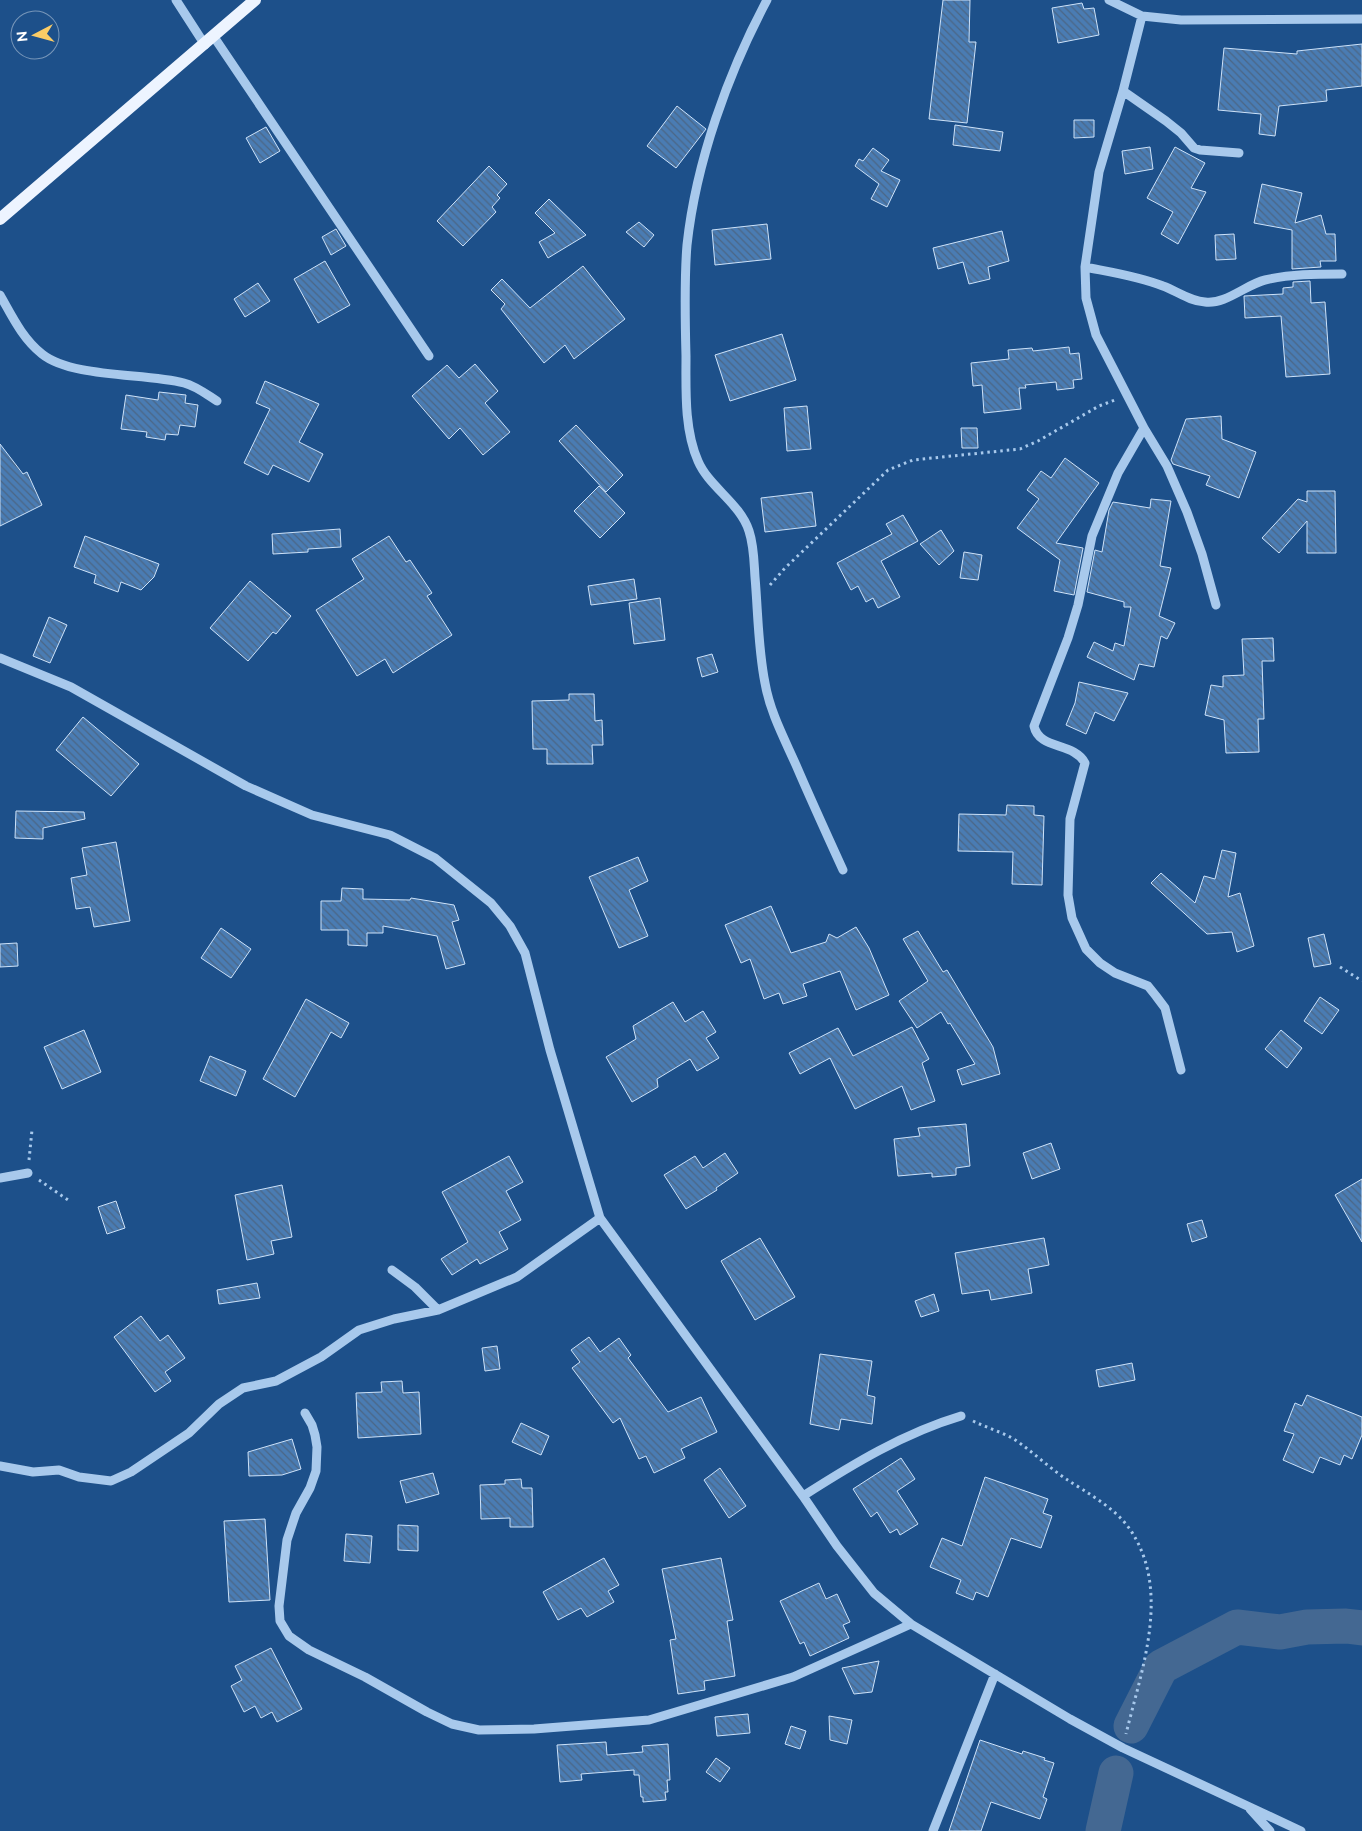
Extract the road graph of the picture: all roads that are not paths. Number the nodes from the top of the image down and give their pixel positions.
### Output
1 (176, 0) edge
2 (255, 0) edge
3 (767, 0) edge
4 (1109, 0) edge
5 (1142, 16) junction
6 (1362, 19) edge
7 (210, 41) junction
8 (1123, 91) junction
9 (1239, 154) dead end
10 (0, 219) edge
11 (1085, 267) junction
12 (1342, 274) dead end
13 (0, 294) edge
14 (429, 356) dead end
15 (217, 401) dead end
16 (1144, 428) junction
17 (1216, 605) dead end
18 (0, 658) edge
19 (842, 870) dead end
20 (1181, 1070) dead end
21 (28, 1173) road end
22 (0, 1178) edge
23 (600, 1218) junction
24 (392, 1270) dead end
25 (438, 1310) junction
26 (306, 1413) dead end
27 (961, 1416) road end
28 (0, 1466) edge
29 (803, 1496) junction
30 (911, 1624) junction
31 (995, 1674) junction
32 (1247, 1805) junction
33 (933, 1831) edge
34 (1270, 1831) edge
35 (1301, 1831) edge

1 - 7 street
2 - 7 main road
3 - 19 street
4 - 5 street
5 - 6 street
5 - 8 street
7 - 10 main road
7 - 14 street
8 - 9 street
8 - 11 street
11 - 12 street
11 - 16 street
13 - 15 street
16 - 17 street
16 - 20 street
18 - 23 street
21 - 22 street
23 - 25 street
23 - 29 street
24 - 25 street
25 - 28 street
26 - 30 street
27 - 29 street
29 - 30 street
30 - 31 street
31 - 32 street
31 - 33 street
32 - 34 street
32 - 35 street

